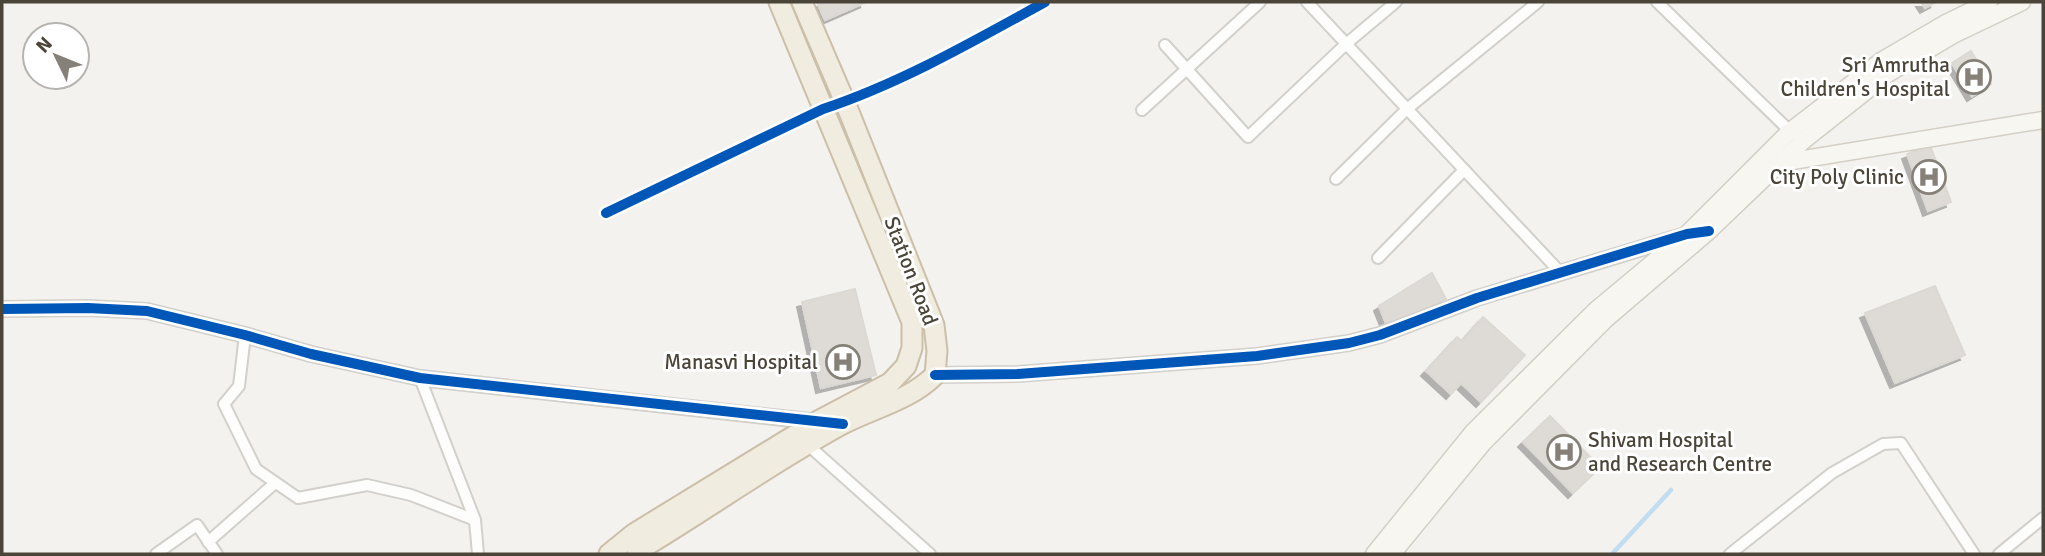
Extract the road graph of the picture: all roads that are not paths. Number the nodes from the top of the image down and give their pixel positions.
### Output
1 (779, 2) edge
2 (802, 2) edge
3 (1045, 2) edge
4 (1260, 2) edge
5 (1307, 2) edge
6 (1396, 2) edge
7 (1538, 2) edge
8 (1657, 2) edge
9 (1989, 2) edge
10 (2022, 2) edge
11 (1346, 44) junction
12 (1165, 45) dead end
13 (1186, 69) junction
14 (845, 102) junction
15 (823, 109) junction
16 (1407, 109) junction
17 (1142, 110) dead end
18 (2043, 120) edge
19 (1796, 136) junction
20 (1780, 163) junction
21 (1754, 169) junction
22 (1464, 170) junction
23 (1336, 180) dead end
24 (606, 213) dead end
25 (1709, 231) junction
26 (1687, 234) junction
27 (1378, 258) dead end
28 (1560, 272) junction
29 (2, 309) edge
30 (245, 335) junction
31 (935, 375) junction
32 (420, 378) junction
33 (818, 422) junction
34 (842, 424) junction
35 (808, 445) junction
36 (275, 483) junction
37 (2043, 518) edge
38 (475, 520) junction
39 (208, 542) junction
40 (1734, 553) edge
41 (156, 554) edge
42 (217, 554) edge
43 (478, 554) edge
44 (609, 554) edge
45 (637, 554) edge
46 (930, 554) edge
47 (1374, 554) edge
48 (1392, 554) edge
49 (1974, 554) edge
50 (1999, 554) edge

1 - 15 highway, Station Road
2 - 14 highway, Station Road
3 - 14 street
4 - 13 street
5 - 11 street
6 - 11 street
7 - 16 street
8 - 19 street
9 - 19 main road
10 - 19 main road
11 - 13 street
11 - 16 street
12 - 13 street
13 - 17 street
14 - 15 street
14 - 31 highway, Station Road
15 - 24 street
15 - 33 highway, Station Road
16 - 22 street
16 - 23 street
18 - 20 main road
19 - 20 main road
19 - 21 main road
20 - 21 main road
20 - 25 main road
21 - 26 main road
22 - 27 street
22 - 28 street
25 - 26 street
25 - 48 main road
26 - 28 street
26 - 47 main road
28 - 31 street
29 - 30 street
30 - 32 street
30 - 36 street
31 - 34 highway
32 - 33 street
32 - 38 street
33 - 34 street
33 - 44 highway, Station Road
34 - 35 highway
35 - 45 highway
35 - 46 street
36 - 38 street
36 - 39 street
37 - 50 street
38 - 43 street
39 - 41 street
39 - 42 street
40 - 49 street

